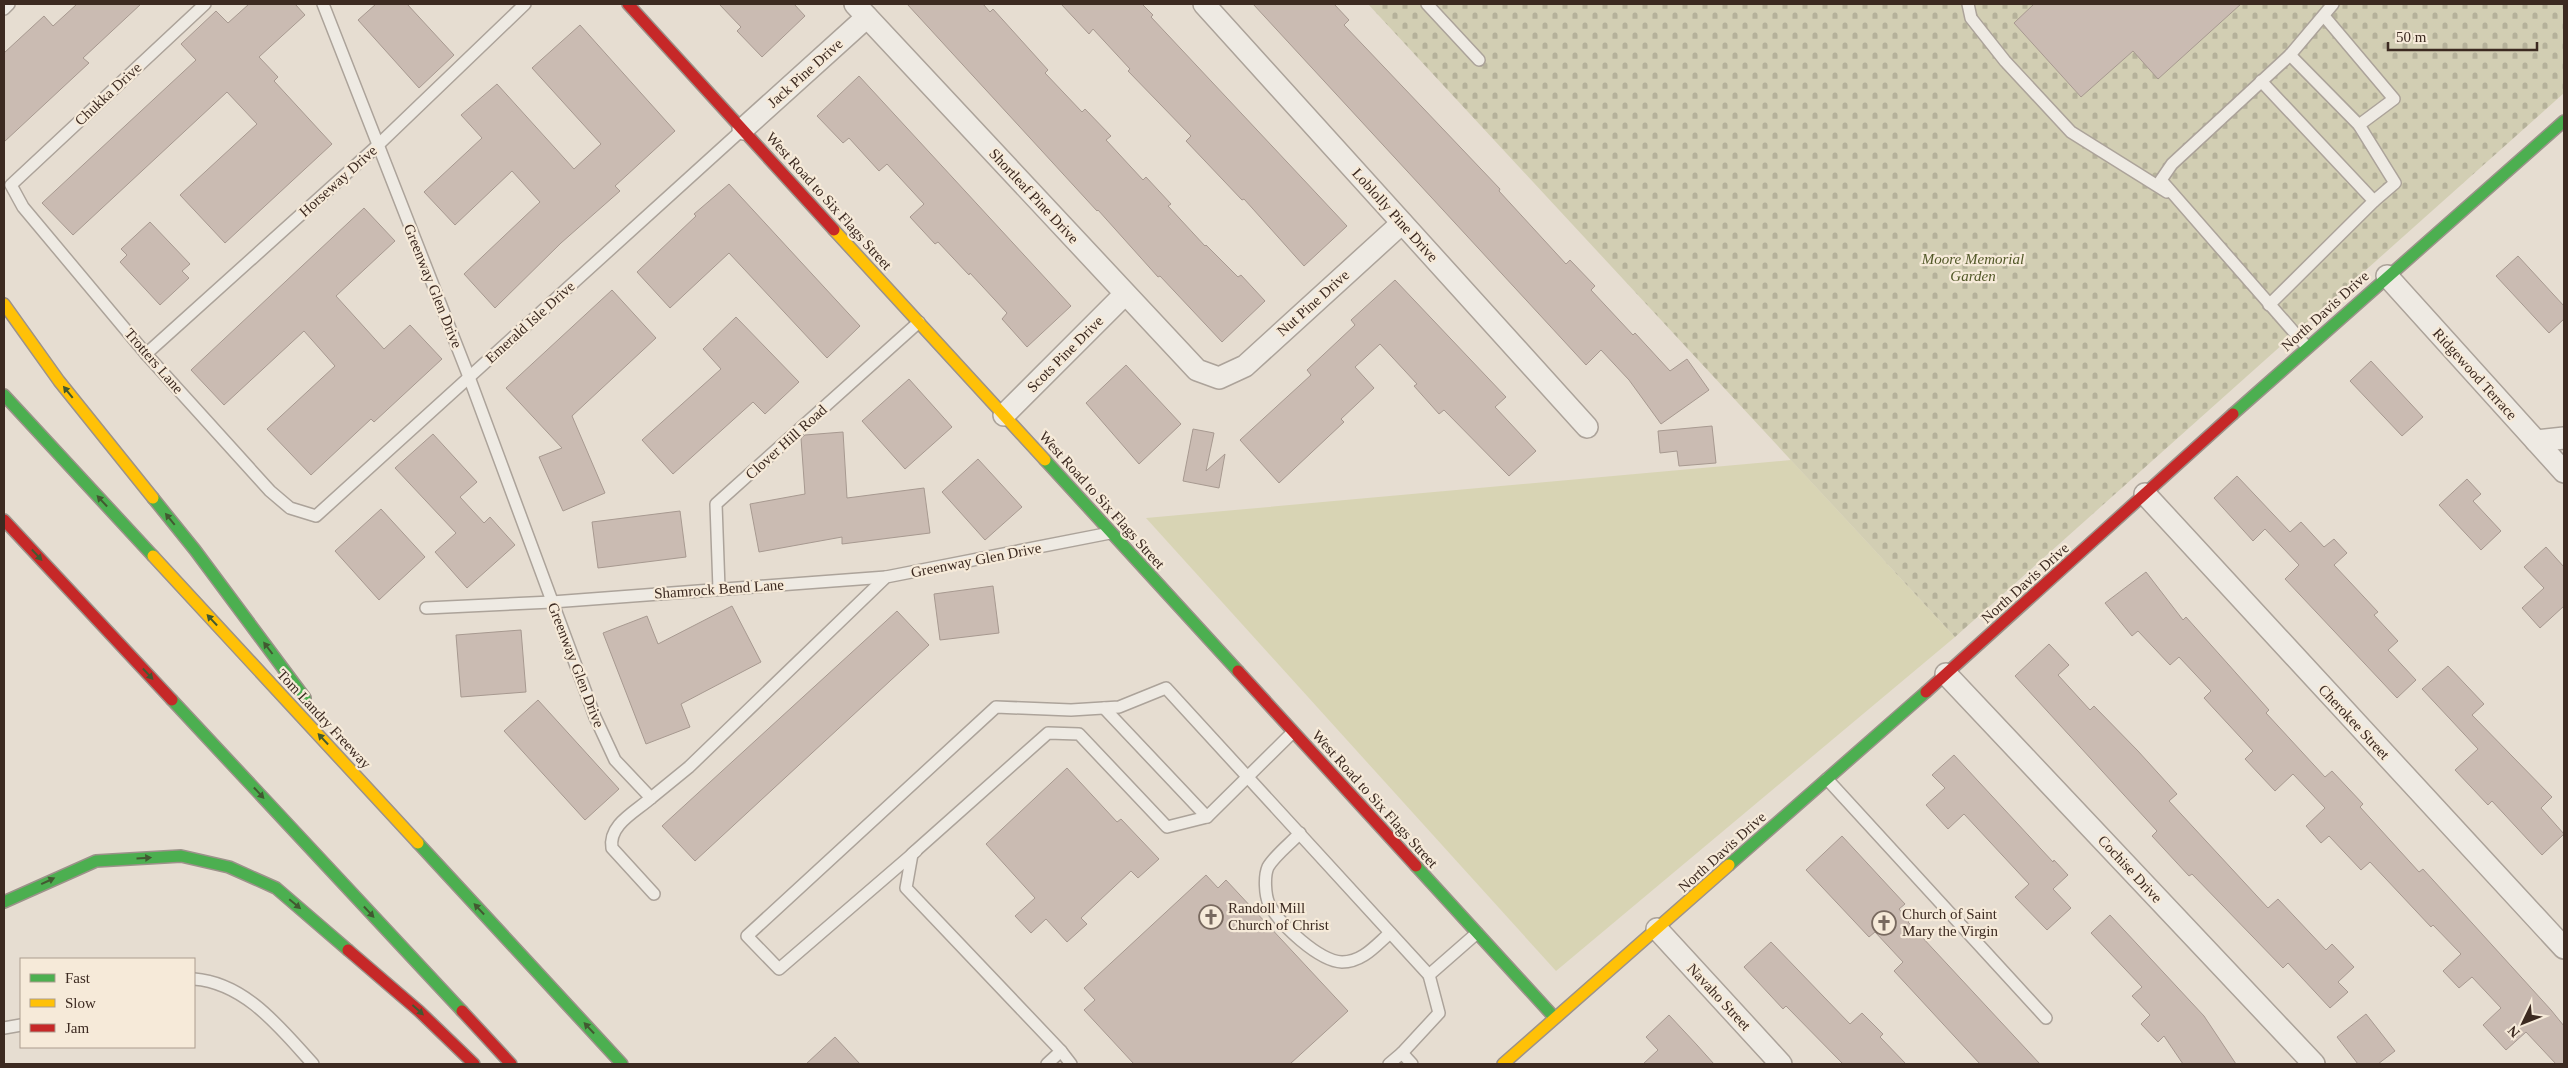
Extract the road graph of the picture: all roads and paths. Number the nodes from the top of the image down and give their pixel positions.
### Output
1 (9, 4) edge
2 (204, 4) edge
3 (323, 4) edge
4 (525, 4) edge
5 (628, 4) edge
6 (1204, 4) edge
7 (1427, 4) edge
8 (1968, 4) edge
9 (2332, 4) edge
10 (4, 9) edge
11 (861, 10) edge
12 (2324, 16) junction
13 (2290, 55) junction
14 (1479, 60) dead end
15 (2261, 81) junction
16 (2564, 121) edge
17 (2359, 125) junction
18 (743, 129) junction
19 (377, 146) junction
20 (11, 185) joint
21 (2173, 196) junction
22 (2374, 201) junction
23 (1402, 223) junction
24 (2387, 276) junction
25 (1125, 294) junction
26 (4, 304) edge
27 (2269, 305) junction
28 (919, 322) junction
29 (2306, 348) junction
30 (146, 354) junction
31 (469, 378) junction
32 (1220, 378) joint
33 (4, 395) edge
34 (1004, 415) junction
35 (1587, 427) dead end
36 (2564, 438) edge
37 (2536, 441) junction
38 (2564, 472) edge
39 (2145, 494) junction
40 (316, 516) joint
41 (4, 520) edge
42 (1111, 533) junction
43 (886, 577) junction
44 (719, 589) junction
45 (552, 602) junction
46 (426, 608) dead end
47 (1946, 674) junction
48 (1104, 708) junction
49 (315, 710) dead end
50 (1293, 732) junction
51 (332, 733) dead end
52 (1248, 776) junction
53 (1827, 779) junction
54 (651, 798) junction
55 (1207, 817) junction
56 (1300, 833) junction
57 (415, 839) junction
58 (916, 851) junction
59 (654, 894) dead end
60 (4, 902) edge
61 (1657, 930) junction
62 (1390, 933) junction
63 (1477, 933) junction
64 (2564, 948) edge
65 (1428, 975) junction
66 (195, 980) edge
67 (1554, 1017) junction
68 (2046, 1018) dead end
69 (20, 1025) edge
70 (4, 1028) edge
71 (1062, 1051) junction
72 (1402, 1053) junction
73 (313, 1064) edge
74 (474, 1064) edge
75 (511, 1064) edge
76 (622, 1064) edge
77 (1047, 1064) edge
78 (1071, 1064) edge
79 (1389, 1064) edge
80 (1412, 1064) edge
81 (1503, 1064) edge
82 (1781, 1064) edge
83 (2314, 1064) edge

1 - 10 lane
2 - 20 lane, Chukka Drive
3 - 19 lane, Greenway Glen Drive
4 - 19 lane, Horseway Drive
5 - 18 main road, West Road to Six Flags Street
6 - 23 street, Loblolly Pine Drive
7 - 14 lane
8 - 21 lane
9 - 12 lane
11 - 18 street, Jack Pine Drive
11 - 25 street, Shortleaf Pine Drive
12 - 13 lane
12 - 17 lane
13 - 15 lane
13 - 17 lane
15 - 21 lane
15 - 22 lane
16 - 24 main road, North Davis Drive
17 - 22 lane
18 - 28 main road, West Road to Six Flags Street
18 - 31 lane, Emerald Isle Drive
19 - 30 lane, Horseway Drive
19 - 31 lane, Greenway Glen Drive
20 - 30 lane, Trotters Lane
21 - 27 lane
22 - 27 lane
23 - 32 street, Nut Pine Drive
23 - 35 street, Loblolly Pine Drive
24 - 29 main road, North Davis Drive
24 - 37 street, Ridgewood Terrace
25 - 32 street, Shortleaf Pine Drive
25 - 34 street, Scots Pine Drive
49 -> 26 main road
27 - 29 lane
28 - 34 main road, West Road to Six Flags Street
28 - 44 lane, Clover Hill Road
29 - 39 main road, North Davis Drive
30 - 40 lane, Trotters Lane
31 - 40 lane, Emerald Isle Drive
31 - 45 lane, Greenway Glen Drive
57 -> 33 main road, Tom Landry Freeway
34 - 42 main road, West Road to Six Flags Street
36 - 37 street
37 - 38 street, Ridgewood Terrace
39 - 47 main road, North Davis Drive
39 - 64 street, Cherokee Street
41 -> 75 main road
42 - 43 lane, Greenway Glen Drive
42 - 50 main road, West Road to Six Flags Street
43 - 44 lane, Shamrock Bend Lane
43 - 54 lane
44 - 45 lane, Shamrock Bend Lane
45 - 46 lane, Shamrock Bend Lane
45 - 54 lane, Greenway Glen Drive
47 - 53 main road, North Davis Drive
47 - 83 street, Cochise Drive
48 - 52 lane
48 - 55 lane
48 - 58 lane
50 - 52 lane
50 - 63 main road, West Road to Six Flags Street
51 - 57 main road
52 - 55 lane
52 - 56 lane
53 - 61 main road, North Davis Drive
53 - 68 lane
54 - 59 lane
55 - 58 lane
56 - 62 lane
56 - 62 lane
76 -> 57 main road, Tom Landry Freeway
58 - 71 lane
60 -> 74 main road
61 - 67 main road, North Davis Drive
61 - 82 street, Navaho Street
62 - 65 lane
63 - 65 lane
63 - 67 main road, West Road to Six Flags Street
65 - 72 lane
66 - 73 lane
67 - 81 main road, North Davis Drive
69 - 70 lane
71 - 77 lane
71 - 78 lane
72 - 79 lane
72 - 80 lane

